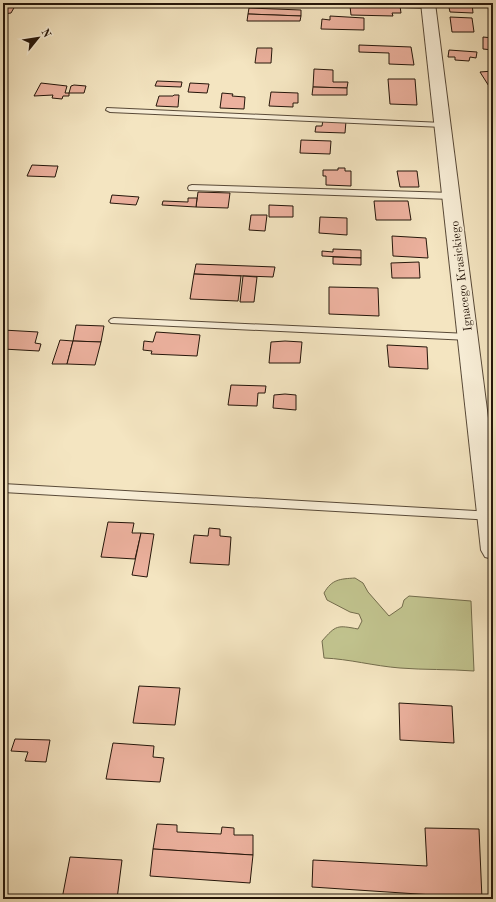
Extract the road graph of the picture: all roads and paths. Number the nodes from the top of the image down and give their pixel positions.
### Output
1 (338, 3) edge
2 (428, 5) edge
3 (110, 110) dead end
4 (443, 125) junction
5 (192, 188) dead end
6 (452, 196) junction
7 (114, 321) dead end
8 (469, 337) junction
9 (3, 488) edge
10 (491, 516) edge
11 (493, 550) edge

1 - 2 lane
2 - 4 street, Ignacego Krasickiego
3 - 4 lane
4 - 6 street, Ignacego Krasickiego
5 - 6 lane
6 - 8 street, Ignacego Krasickiego
7 - 8 lane
8 - 10 street, Ignacego Krasickiego
9 - 10 lane
10 - 11 street, Ignacego Krasickiego

